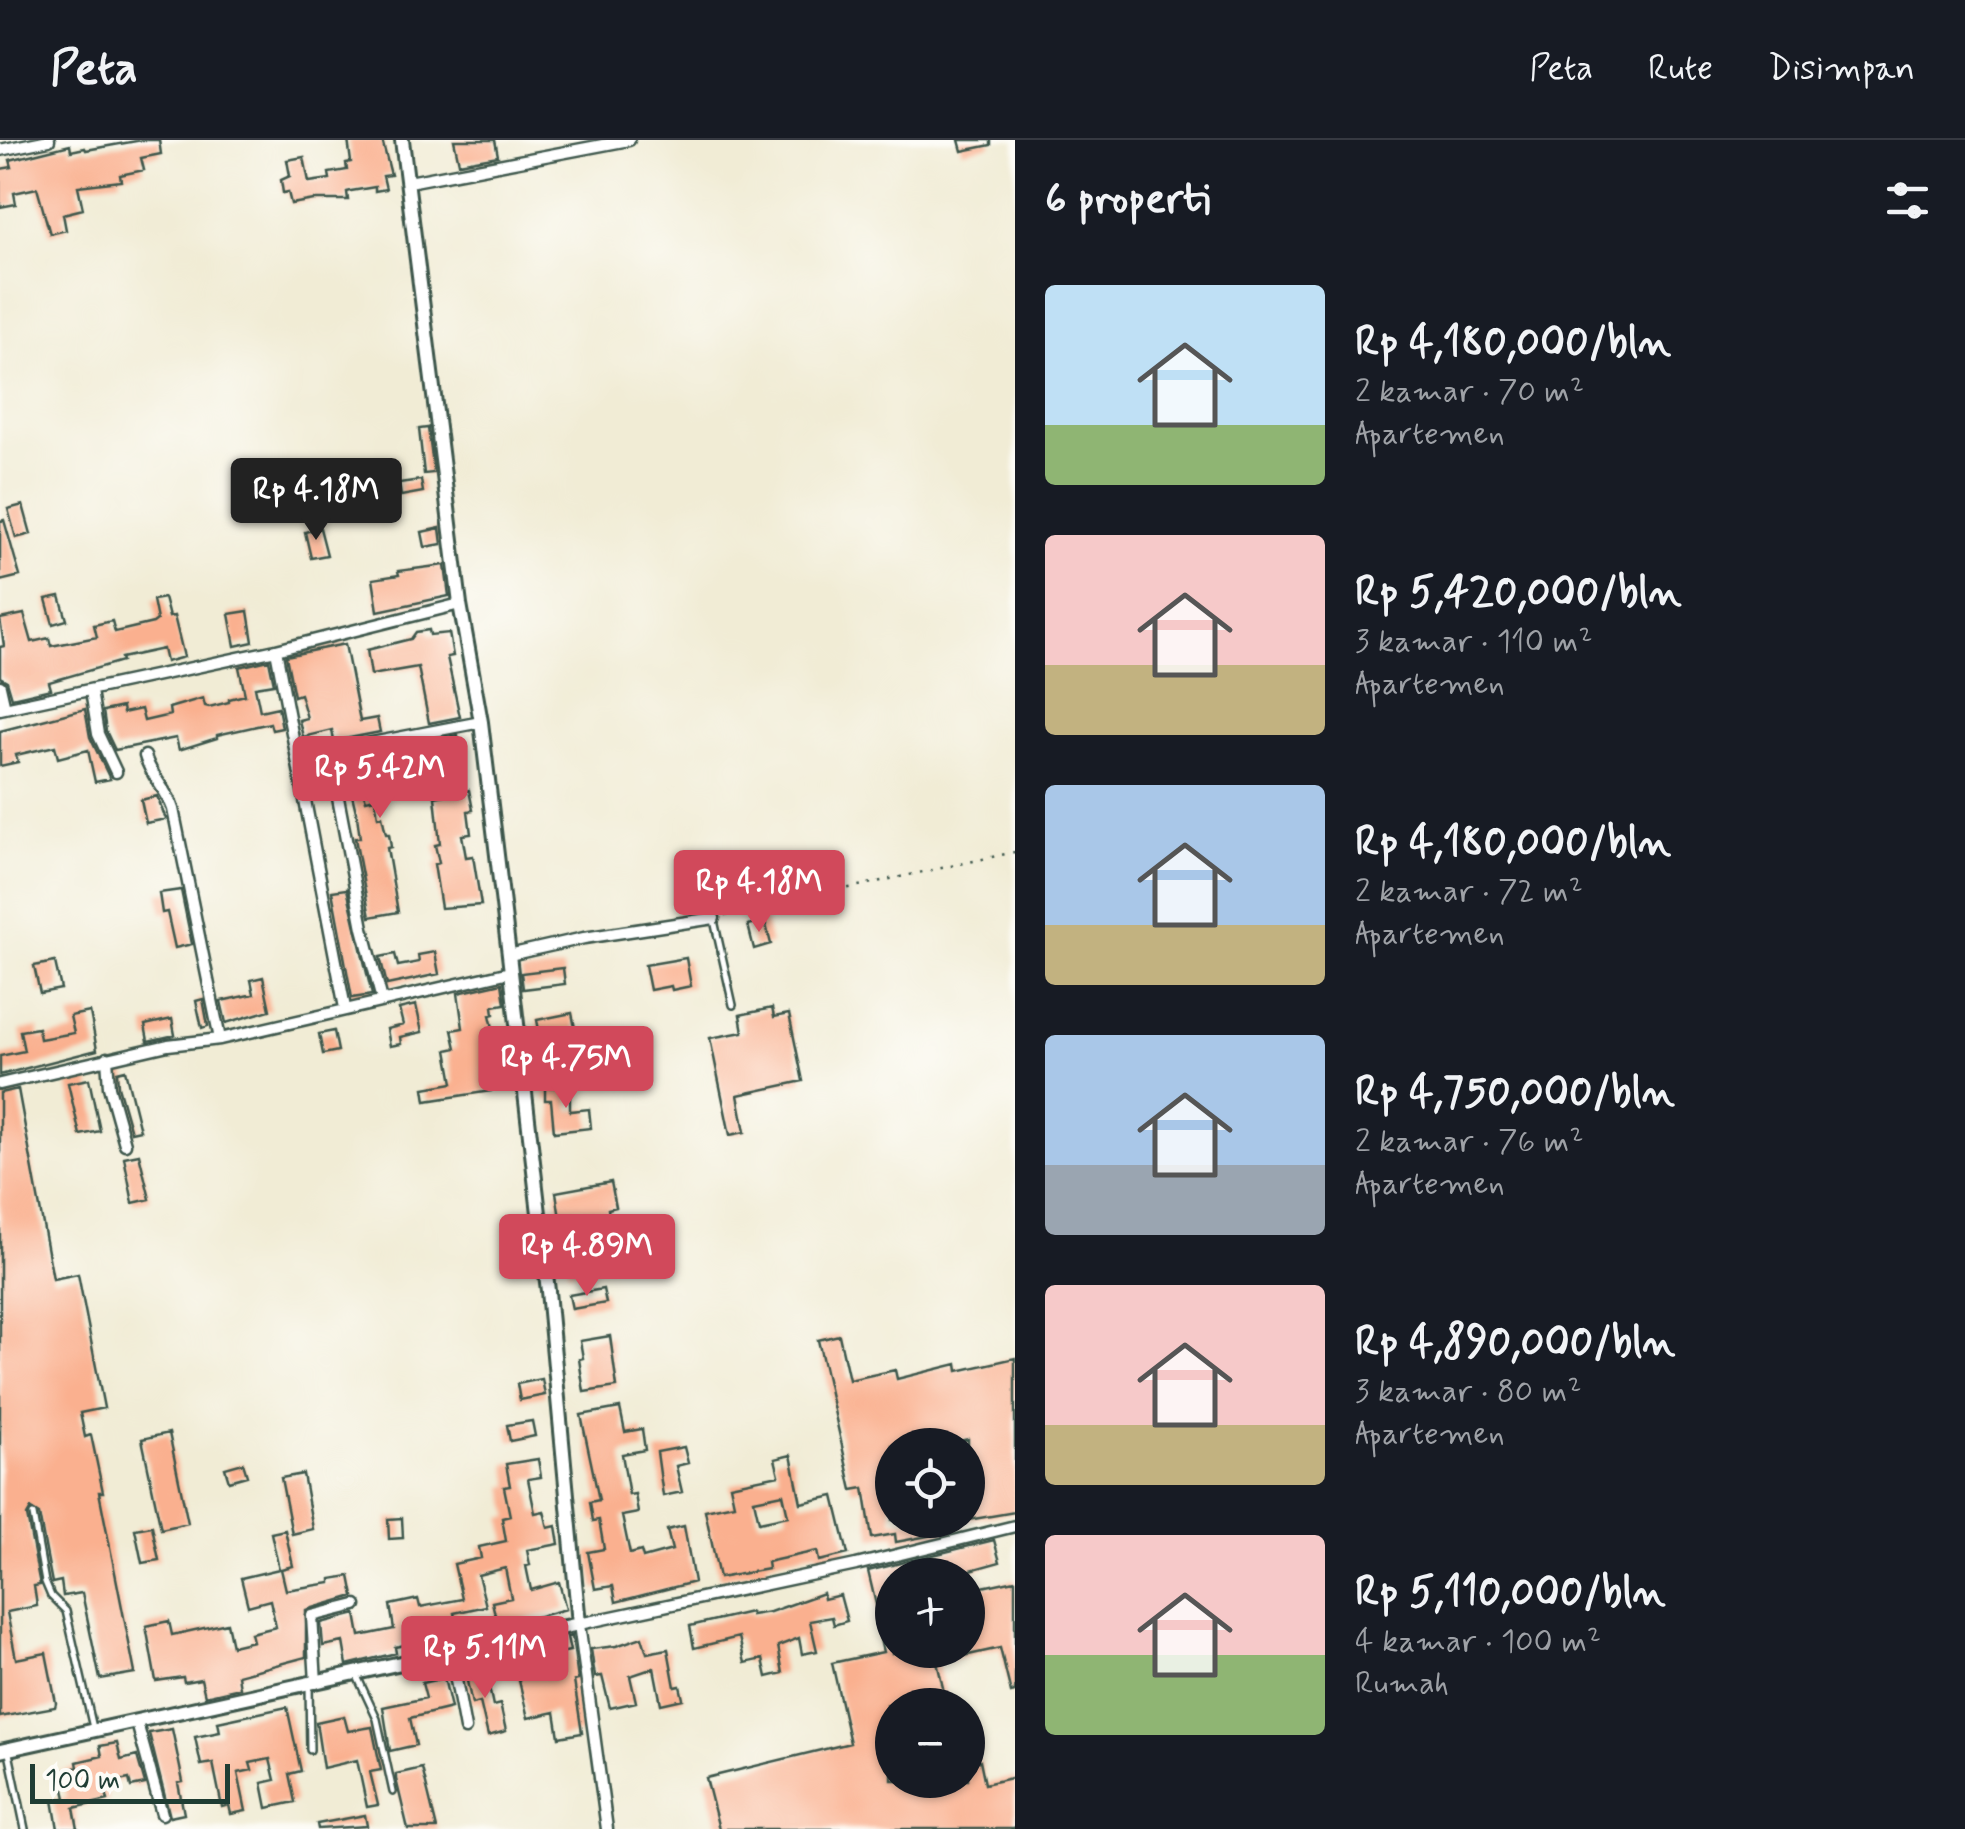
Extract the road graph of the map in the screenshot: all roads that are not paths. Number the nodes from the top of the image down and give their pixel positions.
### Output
1 (48, 140) edge
2 (402, 140) edge
3 (629, 140) edge
4 (27, 142) edge
5 (571, 145) edge
6 (0, 150) edge
7 (409, 182) junction
8 (460, 604) junction
9 (276, 650) junction
10 (0, 686) edge
11 (91, 691) junction
12 (2, 708) edge
13 (481, 722) junction
14 (329, 751) junction
15 (145, 756) dead end
16 (299, 757) junction
17 (116, 772) dead end
18 (714, 918) joint
19 (509, 954) junction
20 (510, 972) junction
21 (382, 1000) junction
22 (733, 1005) dead end
23 (345, 1008) junction
24 (220, 1039) junction
25 (107, 1058) junction
26 (0, 1084) edge
27 (126, 1144) dead end
28 (34, 1515) dead end
29 (1015, 1526) edge
30 (356, 1605) dead end
31 (579, 1624) junction
32 (451, 1653) junction
33 (356, 1674) junction
34 (312, 1684) junction
35 (137, 1723) junction
36 (465, 1728) dead end
37 (93, 1731) junction
38 (310, 1750) dead end
39 (4, 1751) edge
40 (393, 1792) dead end
41 (162, 1814) dead end
42 (25, 1829) edge
43 (606, 1829) edge

1 - 4 street
2 - 7 street
3 - 5 street
4 - 6 street
5 - 7 street
7 - 8 street
8 - 9 street
8 - 13 street
9 - 11 street
9 - 16 street
10 - 12 street
11 - 12 street
11 - 17 street
13 - 14 street
13 - 19 street
14 - 16 street
14 - 21 street
15 - 24 street
16 - 23 street
18 - 19 street
18 - 22 lane
19 - 20 street
20 - 21 street
20 - 31 street
21 - 23 street
23 - 24 street
24 - 25 street
25 - 26 street
25 - 27 street
28 - 37 lane
29 - 31 street
30 - 34 street
31 - 32 street
31 - 43 street
32 - 33 street
32 - 36 street
33 - 34 street
33 - 40 lane
34 - 35 street
34 - 38 lane
35 - 37 street
35 - 41 street
37 - 39 street
39 - 42 lane

